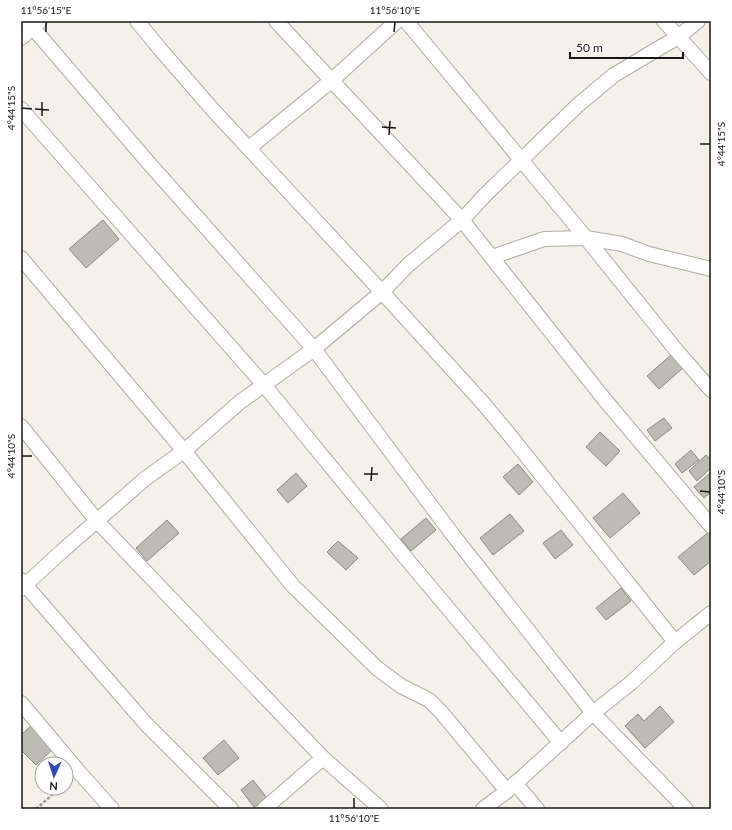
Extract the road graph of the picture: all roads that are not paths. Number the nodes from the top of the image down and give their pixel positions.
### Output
1 (137, 21) edge
2 (276, 21) edge
3 (397, 21) edge
4 (406, 21) edge
5 (664, 21) edge
6 (698, 21) edge
7 (34, 23) edge
8 (678, 37) junction
9 (21, 38) edge
10 (711, 73) edge
11 (331, 82) junction
12 (21, 109) edge
13 (249, 148) junction
14 (521, 160) junction
15 (462, 220) junction
16 (586, 238) junction
17 (492, 257) junction
18 (21, 258) edge
19 (711, 269) edge
20 (382, 292) junction
21 (314, 349) junction
22 (264, 385) junction
23 (711, 390) edge
24 (21, 426) edge
25 (184, 451) junction
26 (97, 521) junction
27 (711, 526) edge
28 (22, 585) edge
29 (711, 613) edge
30 (675, 642) junction
31 (21, 703) edge
32 (593, 713) junction
33 (561, 743) junction
34 (323, 758) junction
35 (511, 787) junction
36 (112, 809) edge
37 (231, 809) edge
38 (264, 809) edge
39 (381, 809) edge
40 (483, 809) edge
41 (537, 809) edge
42 (686, 809) edge

1 - 13 street
2 - 11 street
3 - 11 street
4 - 14 street
5 - 8 street
6 - 8 street
7 - 9 street
7 - 21 street
8 - 10 street
8 - 14 street
11 - 13 street
11 - 15 street
12 - 22 street
13 - 20 street
14 - 15 street
14 - 16 street
15 - 17 street
15 - 20 street
16 - 17 street
16 - 19 street
16 - 23 street
17 - 27 street
18 - 25 street
20 - 21 street
20 - 30 street
21 - 22 street
21 - 32 street
22 - 25 street
22 - 33 street
24 - 26 street
25 - 26 street
25 - 35 street
26 - 28 street
26 - 34 street
28 - 37 street
29 - 30 street
30 - 32 street
31 - 36 street
32 - 33 street
32 - 42 street
33 - 35 street
34 - 38 street
34 - 39 street
35 - 40 street
35 - 41 street

